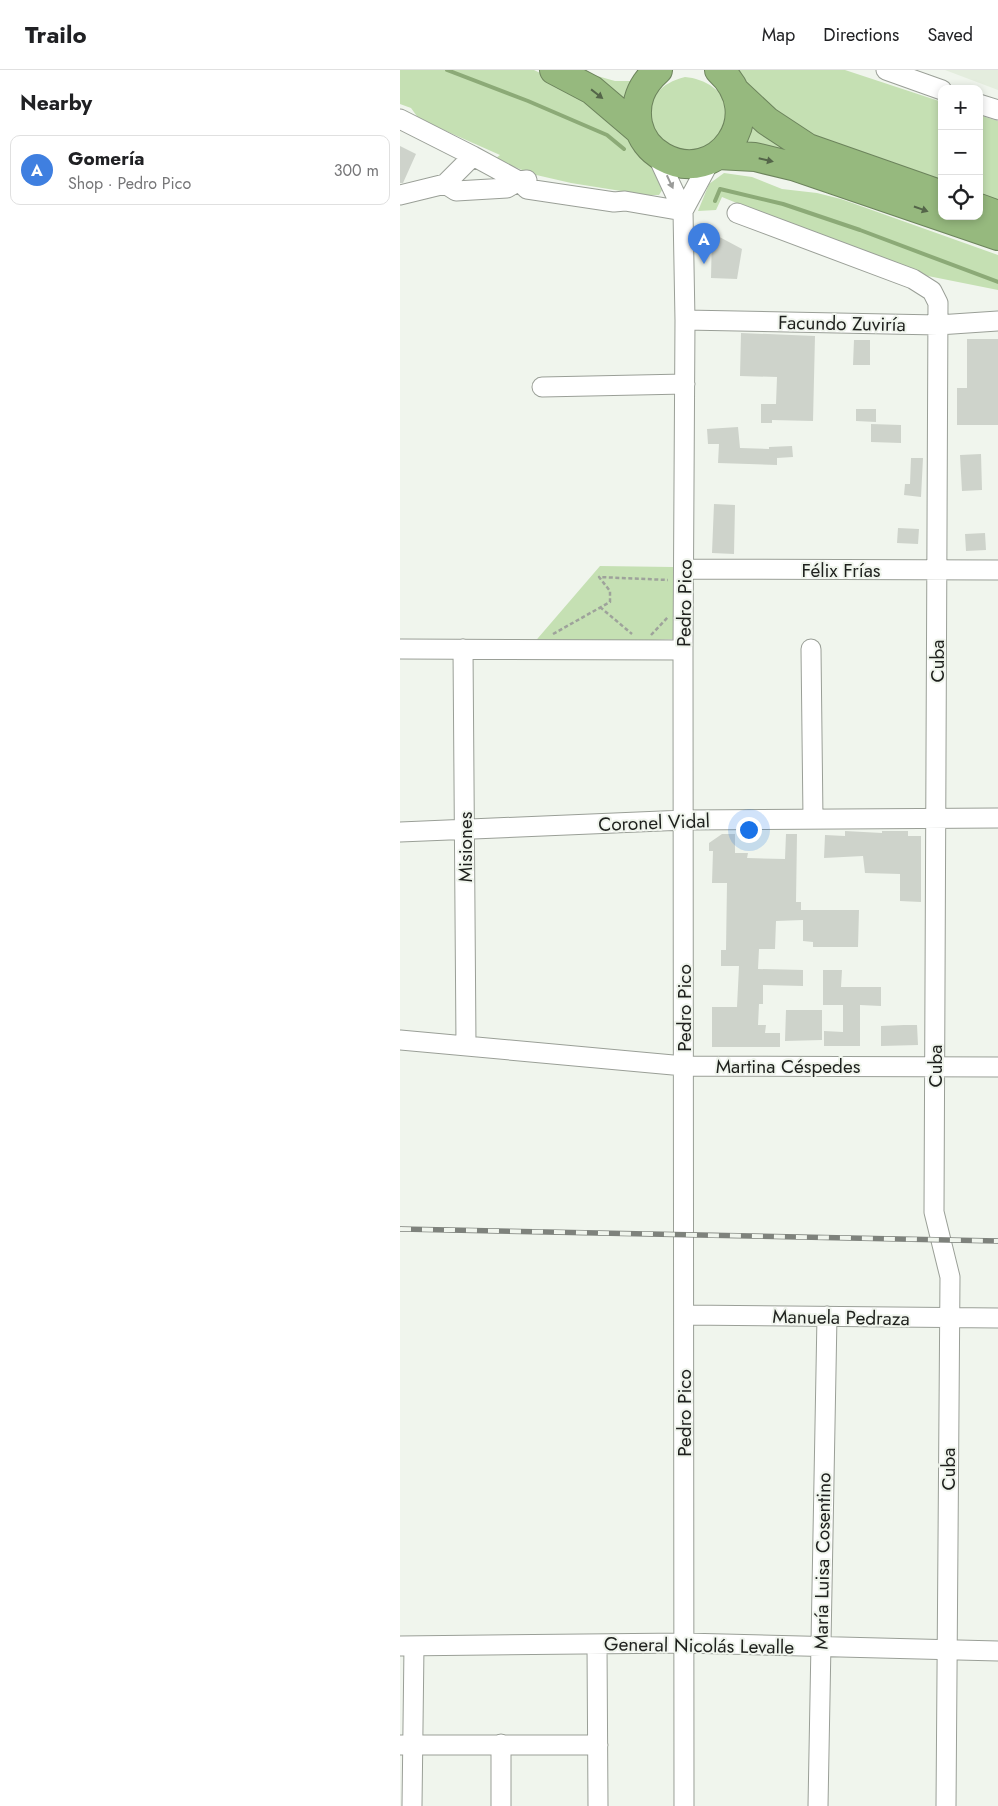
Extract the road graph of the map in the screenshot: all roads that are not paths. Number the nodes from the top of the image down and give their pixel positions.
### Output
1 (554, 70) edge
2 (658, 70) edge
3 (719, 70) edge
4 (886, 70) edge
5 (938, 89) edge
6 (737, 93) junction
7 (983, 105) edge
8 (998, 110) edge
9 (400, 119) edge
10 (640, 130) junction
11 (656, 153) junction
12 (473, 156) junction
13 (715, 157) junction
14 (519, 181) junction
15 (445, 184) junction
16 (938, 194) edge
17 (400, 195) edge
18 (983, 209) edge
19 (683, 211) junction
20 (738, 213) dead end
21 (998, 215) edge
22 (998, 236) edge
23 (685, 320) junction
24 (998, 321) edge
25 (938, 325) junction
26 (685, 384) junction
27 (542, 387) dead end
28 (676, 570) junction
29 (938, 570) junction
30 (998, 570) edge
31 (400, 649) edge
32 (463, 649) junction
33 (811, 649) dead end
34 (684, 650) junction
35 (998, 818) edge
36 (936, 819) junction
37 (685, 820) junction
38 (813, 820) junction
39 (464, 830) junction
40 (400, 832) edge
41 (400, 1040) edge
42 (466, 1046) junction
43 (684, 1066) junction
44 (935, 1066) junction
45 (998, 1067) edge
46 (684, 1315) junction
47 (827, 1316) junction
48 (949, 1318) junction
49 (998, 1318) edge
50 (597, 1644) junction
51 (684, 1644) junction
52 (407, 1646) edge
53 (821, 1647) junction
54 (947, 1650) junction
55 (998, 1651) edge
56 (502, 1744) junction
57 (406, 1745) edge
58 (598, 1745) junction
59 (412, 1806) edge
60 (501, 1806) edge
61 (598, 1806) edge
62 (684, 1806) edge
63 (818, 1806) edge
64 (946, 1806) edge

1 -> 10 highway
2 - 10 highway
3 - 6 highway
4 - 5 street
6 - 13 highway
6 - 16 highway
7 - 8 street
9 - 12 street
10 - 11 highway
11 - 13 highway
11 -> 19 street, Pedro Pico
12 - 14 street
12 - 15 street
13 - 19 street, Pedro Pico
13 -> 22 highway
14 - 15 street
14 - 19 street
15 - 17 street
18 - 21 highway
19 - 23 street, Pedro Pico
20 - 25 street, Cuba
23 - 25 street, Facundo Zuviría
23 - 26 street, Pedro Pico
24 - 25 street, Facundo Zuviría
25 - 29 street, Cuba
26 - 27 street
26 - 28 street, Pedro Pico
28 - 29 street, Félix Frías
28 - 34 street, Pedro Pico
29 - 30 street, Félix Frías
29 - 36 street, Cuba
31 - 32 street
32 - 34 street
32 - 39 street, Misiones
33 - 38 street
34 - 37 street, Pedro Pico
35 - 36 street, Coronel Vidal
36 - 38 street, Coronel Vidal
36 - 44 street, Cuba
37 - 38 street, Coronel Vidal
37 - 39 street, Coronel Vidal
37 - 43 street, Pedro Pico
39 - 40 street, Coronel Vidal
39 - 42 street, Misiones
41 - 42 street, Martina Céspedes
42 - 43 street, Martina Céspedes
43 - 44 street, Martina Céspedes
43 - 46 street, Pedro Pico
44 - 45 street, Martina Céspedes
44 - 48 street, Cuba
46 - 47 street, Manuela Pedraza
46 - 51 street, Pedro Pico
47 - 48 street, Manuela Pedraza
47 - 53 street, María Luisa Cosentino
48 - 49 street, Manuela Pedraza
48 - 54 street, Cuba
50 - 51 street, General Nicolás Levalle
50 - 52 street, General Nicolás Levalle
50 - 58 street
51 - 53 street, General Nicolás Levalle
51 - 62 street, Pedro Pico
52 - 57 street
53 - 54 street, General Nicolás Levalle
53 - 63 street, María Luisa Cosentino
54 - 55 street, General Nicolás Levalle
54 - 64 street, Cuba
56 - 57 street
56 - 58 street
56 - 60 street
57 - 59 street
58 - 61 street

